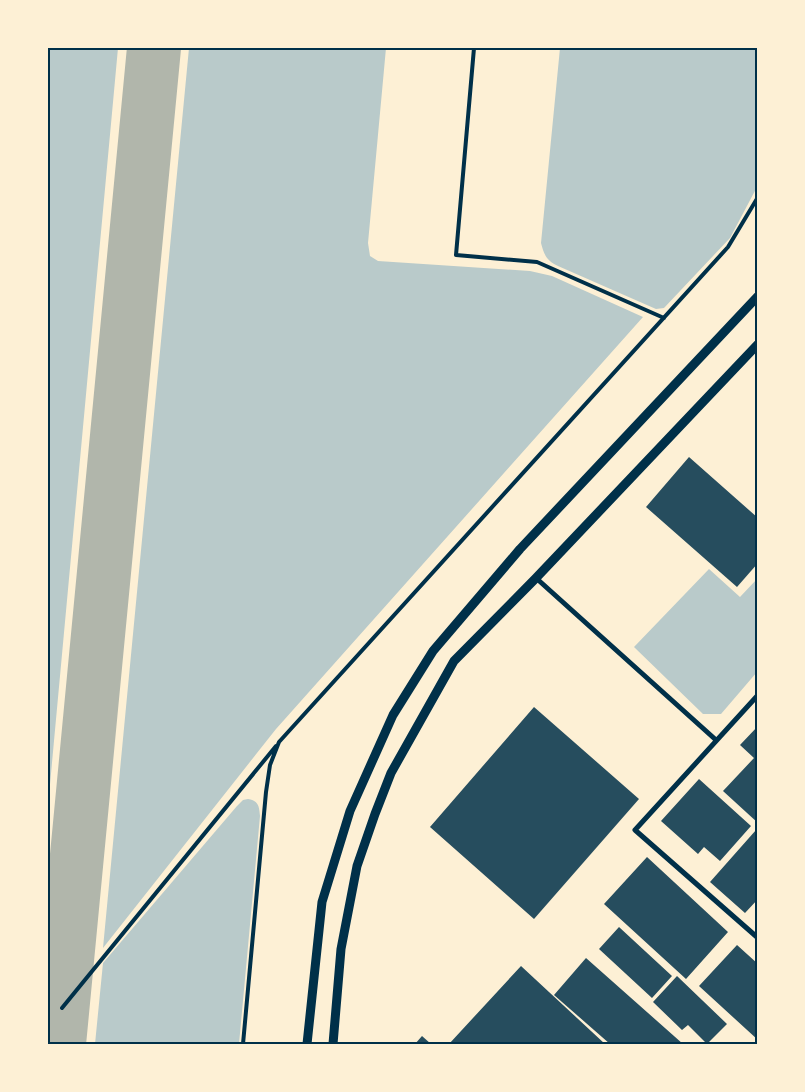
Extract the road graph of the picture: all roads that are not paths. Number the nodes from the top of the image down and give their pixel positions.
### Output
1 (474, 48) edge
2 (758, 197) edge
3 (758, 296) edge
4 (664, 318) junction
5 (758, 344) edge
6 (536, 578) junction
7 (758, 695) edge
8 (716, 740) junction
9 (278, 742) junction
10 (758, 938) edge
11 (62, 1008) dead end
12 (243, 1044) edge
13 (308, 1044) edge
14 (333, 1044) edge

1 - 4 lane
2 - 4 lane
3 - 13 street
4 - 9 lane
5 - 6 street
6 - 8 street
6 - 14 street
7 - 8 street
8 - 10 street
9 - 11 lane
9 - 12 lane

